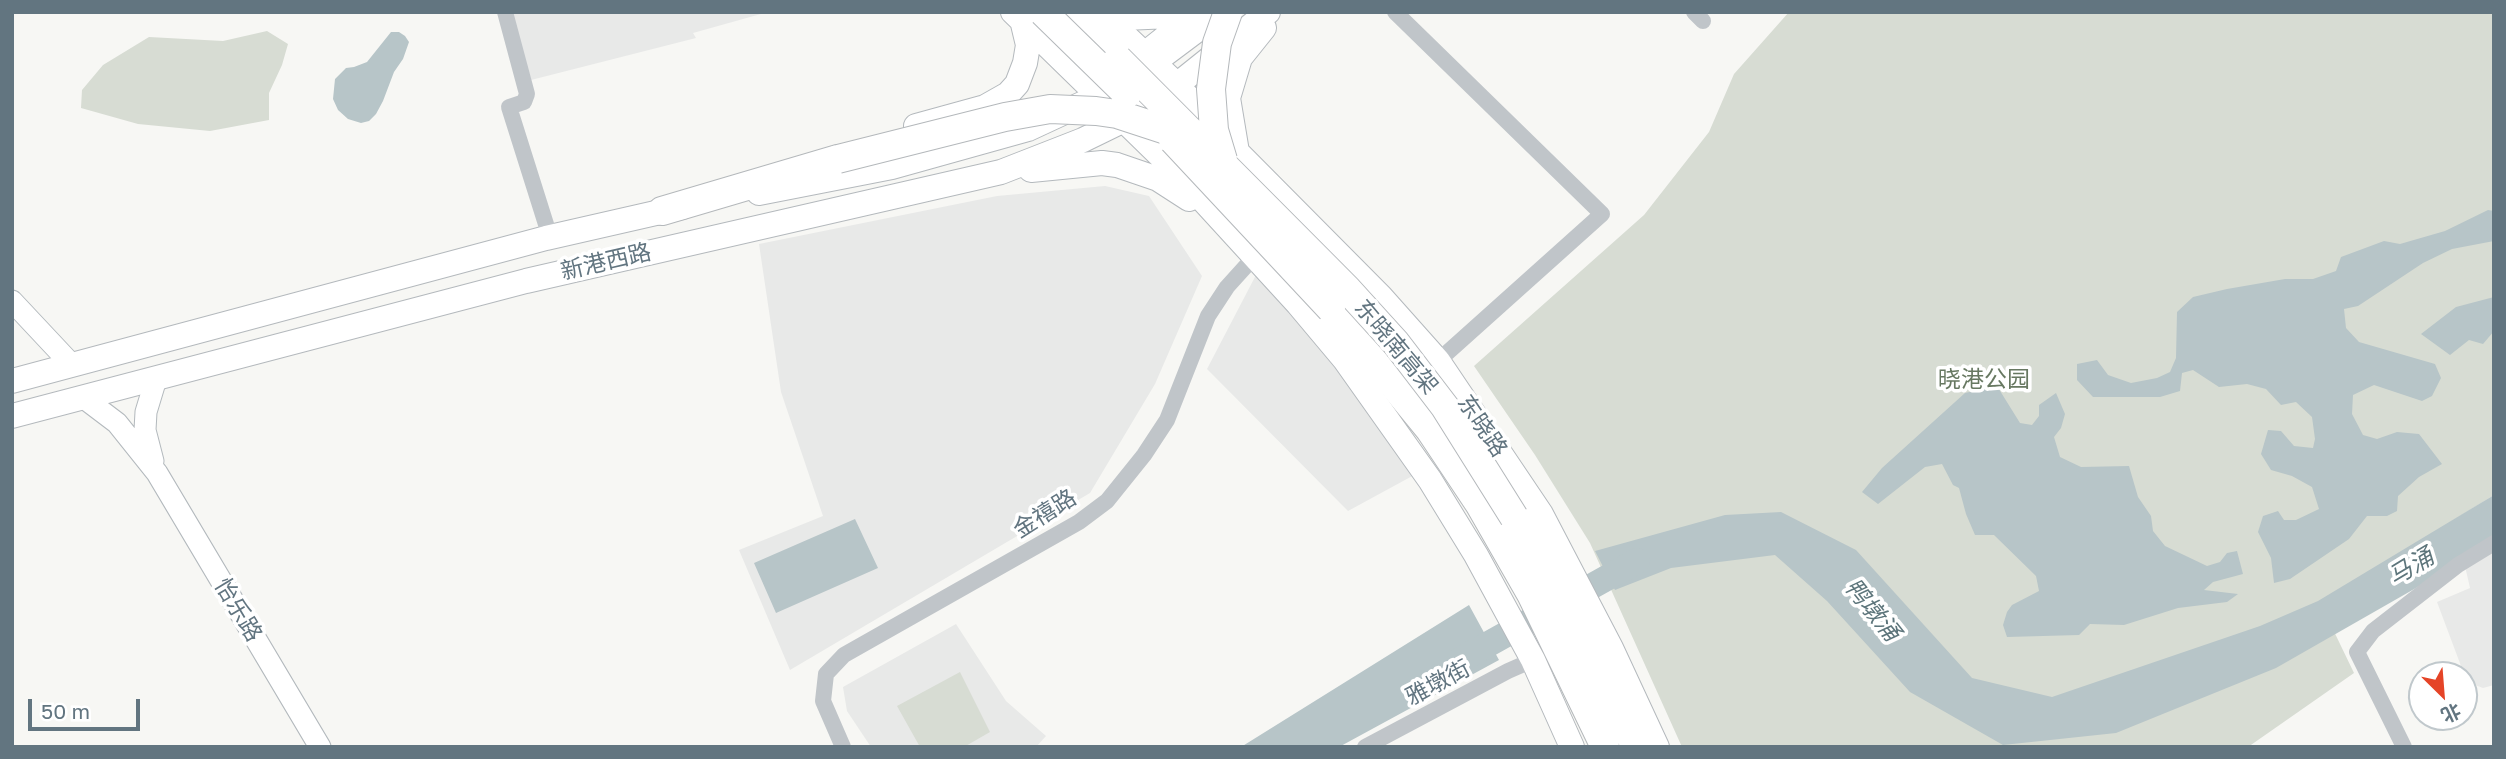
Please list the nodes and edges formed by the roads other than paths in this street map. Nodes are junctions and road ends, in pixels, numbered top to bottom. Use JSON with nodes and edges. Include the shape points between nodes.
{"nodes":[{"id":1,"x":505,"y":12,"type":"edge"},
{"id":2,"x":1054,"y":12,"type":"edge"},
{"id":3,"x":1070,"y":12,"type":"edge"},
{"id":4,"x":1079,"y":12,"type":"edge"},
{"id":5,"x":1100,"y":12,"type":"edge"},
{"id":6,"x":1111,"y":12,"type":"edge"},
{"id":7,"x":1183,"y":12,"type":"edge"},
{"id":8,"x":1195,"y":12,"type":"edge"},
{"id":9,"x":1221,"y":12,"type":"edge"},
{"id":10,"x":1228,"y":12,"type":"edge"},
{"id":11,"x":1268,"y":12,"type":"edge"},
{"id":12,"x":1277,"y":12,"type":"edge"},
{"id":13,"x":1395,"y":12,"type":"edge"},
{"id":14,"x":1028,"y":14,"type":"edge"},
{"id":15,"x":1122,"y":75,"type":"junction"},
{"id":16,"x":1179,"y":82,"type":"junction"},
{"id":17,"x":1121,"y":117,"type":"junction"},
{"id":18,"x":1049,"y":120,"type":"junction"},
{"id":19,"x":1063,"y":148,"type":"junction"},
{"id":20,"x":1237,"y":152,"type":"junction"},
{"id":21,"x":989,"y":174,"type":"junction"},
{"id":22,"x":1242,"y":182,"type":"junction"},
{"id":23,"x":1271,"y":186,"type":"junction"},
{"id":24,"x":662,"y":211,"type":"junction"},
{"id":25,"x":1228,"y":226,"type":"junction"},
{"id":26,"x":550,"y":237,"type":"junction"},
{"id":27,"x":1255,"y":256,"type":"junction"},
{"id":28,"x":12,"y":301,"type":"edge"},
{"id":29,"x":1331,"y":309,"type":"junction"},
{"id":30,"x":1438,"y":361,"type":"junction"},
{"id":31,"x":72,"y":365,"type":"junction"},
{"id":32,"x":1388,"y":377,"type":"junction"},
{"id":33,"x":156,"y":379,"type":"junction"},
{"id":34,"x":12,"y":381,"type":"edge"},
{"id":35,"x":84,"y":398,"type":"junction"},
{"id":36,"x":12,"y":416,"type":"edge"},
{"id":37,"x":157,"y":473,"type":"junction"},
{"id":38,"x":2494,"y":543,"type":"edge"},
{"id":39,"x":1555,"y":566,"type":"junction"},
{"id":40,"x":1588,"y":626,"type":"junction"},
{"id":41,"x":1530,"y":655,"type":"junction"},
{"id":42,"x":1631,"y":738,"type":"edge"},
{"id":43,"x":320,"y":747,"type":"edge"},
{"id":44,"x":843,"y":747,"type":"edge"},
{"id":45,"x":1365,"y":747,"type":"edge"},
{"id":46,"x":1572,"y":747,"type":"edge"},
{"id":47,"x":1588,"y":747,"type":"edge"},
{"id":48,"x":1605,"y":747,"type":"edge"},
{"id":49,"x":1657,"y":747,"type":"edge"},
{"id":50,"x":2404,"y":747,"type":"edge"}],
"edges":[{"from":1,"to":26,"type":"street","via":[[527,94],[524,102],[509,107]]},
{"from":2,"to":15,"type":"main road"},
{"from":3,"to":15,"type":"highway","name":"东晓南高架"},
{"from":4,"to":15,"type":"highway"},
{"from":5,"to":15,"type":"main road"},
{"from":6,"to":7,"type":"street","via":[[1136,19]]},
{"from":8,"to":15,"type":"street"},
{"from":9,"to":15,"type":"main road"},
{"from":10,"to":29,"type":"highway","bridge":true,"via":[[1212,78],[1219,149],[1257,220]]},
{"from":11,"to":16,"type":"main road","name":"新港西路"},
{"from":12,"to":20,"type":"main road","via":[[1240,58],[1233,76],[1228,98]]},
{"from":13,"to":30,"type":"street","via":[[1602,214]]},
{"from":14,"to":15,"type":"highway","name":"东晓南高架","bridge":true},
{"from":14,"to":24,"type":"main road","via":[[1028,45],[1017,84],[985,107],[753,170],[700,190]]},
{"from":15,"to":16,"type":"main road","name":"东晓路"},
{"from":15,"to":17,"type":"main road"},
{"from":15,"to":17,"type":"main road"},
{"from":15,"to":18,"type":"main road","name":"新港西路"},
{"from":15,"to":22,"type":"highway","name":"东晓南高架","bridge":true},
{"from":15,"to":29,"type":"highway","name":"东晓南高架","bridge":true},
{"from":16,"to":17,"type":"main road","name":"新港西路"},
{"from":16,"to":20,"type":"main road","name":"东晓路"},
{"from":17,"to":19,"type":"main road","name":"新港西路"},
{"from":17,"to":25,"type":"main road"},
{"from":18,"to":19,"type":"main road"},
{"from":18,"to":24,"type":"main road","name":"新港西路","via":[[892,167]]},
{"from":19,"to":21,"type":"main road","name":"新港西路"},
{"from":20,"to":23,"type":"main road","name":"东晓路"},
{"from":21,"to":25,"type":"main road","via":[[1117,165],[1158,179]]},
{"from":21,"to":33,"type":"main road","name":"新港西路","via":[[526,281]]},
{"from":22,"to":24,"type":"highway","bridge":true,"via":[[1169,131],[1117,114],[1050,109],[838,159]]},
{"from":22,"to":39,"type":"highway","name":"东晓南高架","bridge":true,"via":[[1396,343],[1445,407],[1514,517]]},
{"from":23,"to":25,"type":"street"},
{"from":23,"to":30,"type":"main road","name":"东晓路"},
{"from":24,"to":26,"type":"main road","name":"新港西路"},
{"from":25,"to":27,"type":"main road"},
{"from":26,"to":31,"type":"main road","name":"新港西路"},
{"from":27,"to":41,"type":"main road","via":[[1337,350],[1430,480]]},
{"from":27,"to":44,"type":"street","name":"金禧路","via":[[1208,316],[1167,420],[1107,501],[1080,522],[844,655],[826,674],[824,701]]},
{"from":28,"to":31,"type":"street"},
{"from":29,"to":32,"type":"highway","name":"东晓南高架"},
{"from":30,"to":39,"type":"main road","name":"东晓路","via":[[1542,514]]},
{"from":31,"to":34,"type":"main road","name":"新港西路"},
{"from":32,"to":47,"type":"highway","via":[[1446,461],[1487,533]]},
{"from":32,"to":48,"type":"highway","name":"东晓南高架","via":[[1430,430],[1503,543]]},
{"from":33,"to":35,"type":"main road","name":"新港西路"},
{"from":33,"to":37,"type":"street","via":[[145,430]]},
{"from":35,"to":36,"type":"main road","name":"新港西路"},
{"from":35,"to":37,"type":"street","via":[[117,423]]},
{"from":37,"to":43,"type":"street","name":"怡乐路"},
{"from":38,"to":50,"type":"street","via":[[2373,631],[2357,652]]},
{"from":39,"to":40,"type":"highway","name":"东晓南高架"},
{"from":40,"to":42,"type":"highway","name":"东晓南高架"},
{"from":40,"to":49,"type":"main road"},
{"from":41,"to":45,"type":"street","name":"雅墩街"},
{"from":41,"to":46,"type":"main road"}]}
